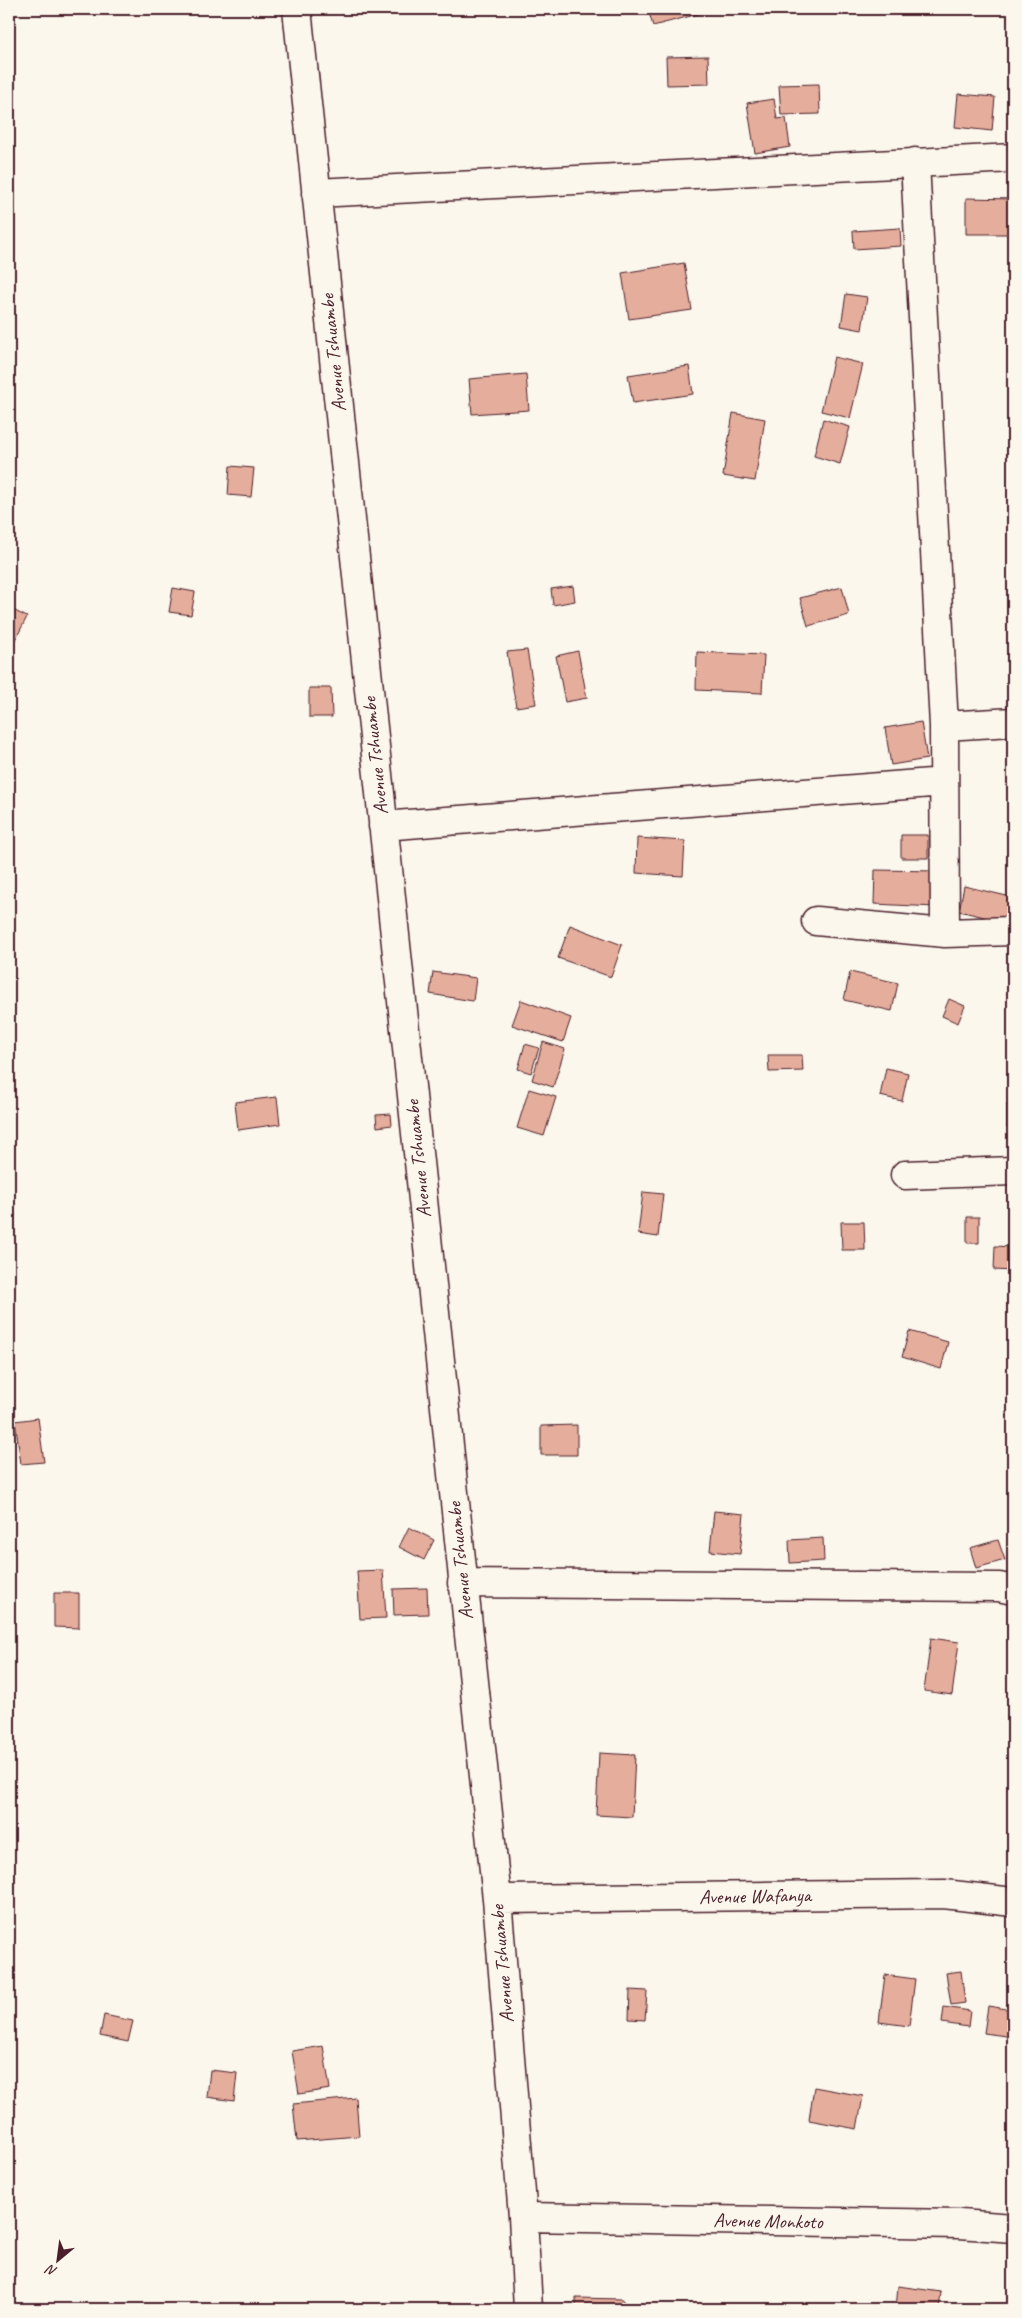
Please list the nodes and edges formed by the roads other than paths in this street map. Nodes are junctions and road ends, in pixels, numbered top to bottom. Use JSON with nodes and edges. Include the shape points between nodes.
{"nodes":[{"id":1,"x":297,"y":9,"type":"edge"},
{"id":2,"x":1013,"y":158,"type":"edge"},
{"id":3,"x":915,"y":162,"type":"junction"},
{"id":4,"x":316,"y":193,"type":"junction"},
{"id":5,"x":1013,"y":722,"type":"edge"},
{"id":6,"x":944,"y":726,"type":"junction"},
{"id":7,"x":944,"y":782,"type":"junction"},
{"id":8,"x":383,"y":826,"type":"junction"},
{"id":9,"x":816,"y":921,"type":"dead end"},
{"id":10,"x":1013,"y":930,"type":"edge"},
{"id":11,"x":945,"y":933,"type":"junction"},
{"id":12,"x":1013,"y":1171,"type":"edge"},
{"id":13,"x":905,"y":1175,"type":"dead end"},
{"id":14,"x":462,"y":1583,"type":"junction"},
{"id":15,"x":1013,"y":1590,"type":"edge"},
{"id":16,"x":496,"y":1899,"type":"junction"},
{"id":17,"x":1013,"y":1902,"type":"edge"},
{"id":18,"x":523,"y":2217,"type":"junction"},
{"id":19,"x":1013,"y":2228,"type":"edge"},
{"id":20,"x":528,"y":2309,"type":"edge"}],
"edges":[{"from":1,"to":4,"type":"street","name":"Avenue Tshuambe"},
{"from":2,"to":3,"type":"street"},
{"from":3,"to":4,"type":"street"},
{"from":3,"to":6,"type":"street"},
{"from":4,"to":8,"type":"street","name":"Avenue Tshuambe"},
{"from":5,"to":6,"type":"street"},
{"from":6,"to":7,"type":"street"},
{"from":7,"to":8,"type":"street"},
{"from":7,"to":11,"type":"street"},
{"from":8,"to":14,"type":"street","name":"Avenue Tshuambe"},
{"from":9,"to":11,"type":"street"},
{"from":10,"to":11,"type":"street"},
{"from":12,"to":13,"type":"street"},
{"from":14,"to":15,"type":"street","via":[[998,1587]]},
{"from":14,"to":16,"type":"street","name":"Avenue Tshuambe"},
{"from":16,"to":17,"type":"street","name":"Avenue Wafanya","via":[[944,1894]]},
{"from":16,"to":18,"type":"street","name":"Avenue Tshuambe"},
{"from":18,"to":19,"type":"street","name":"Avenue Monkoto","via":[[960,2224]]},
{"from":18,"to":20,"type":"street","name":"Avenue Tshuambe"}]}
